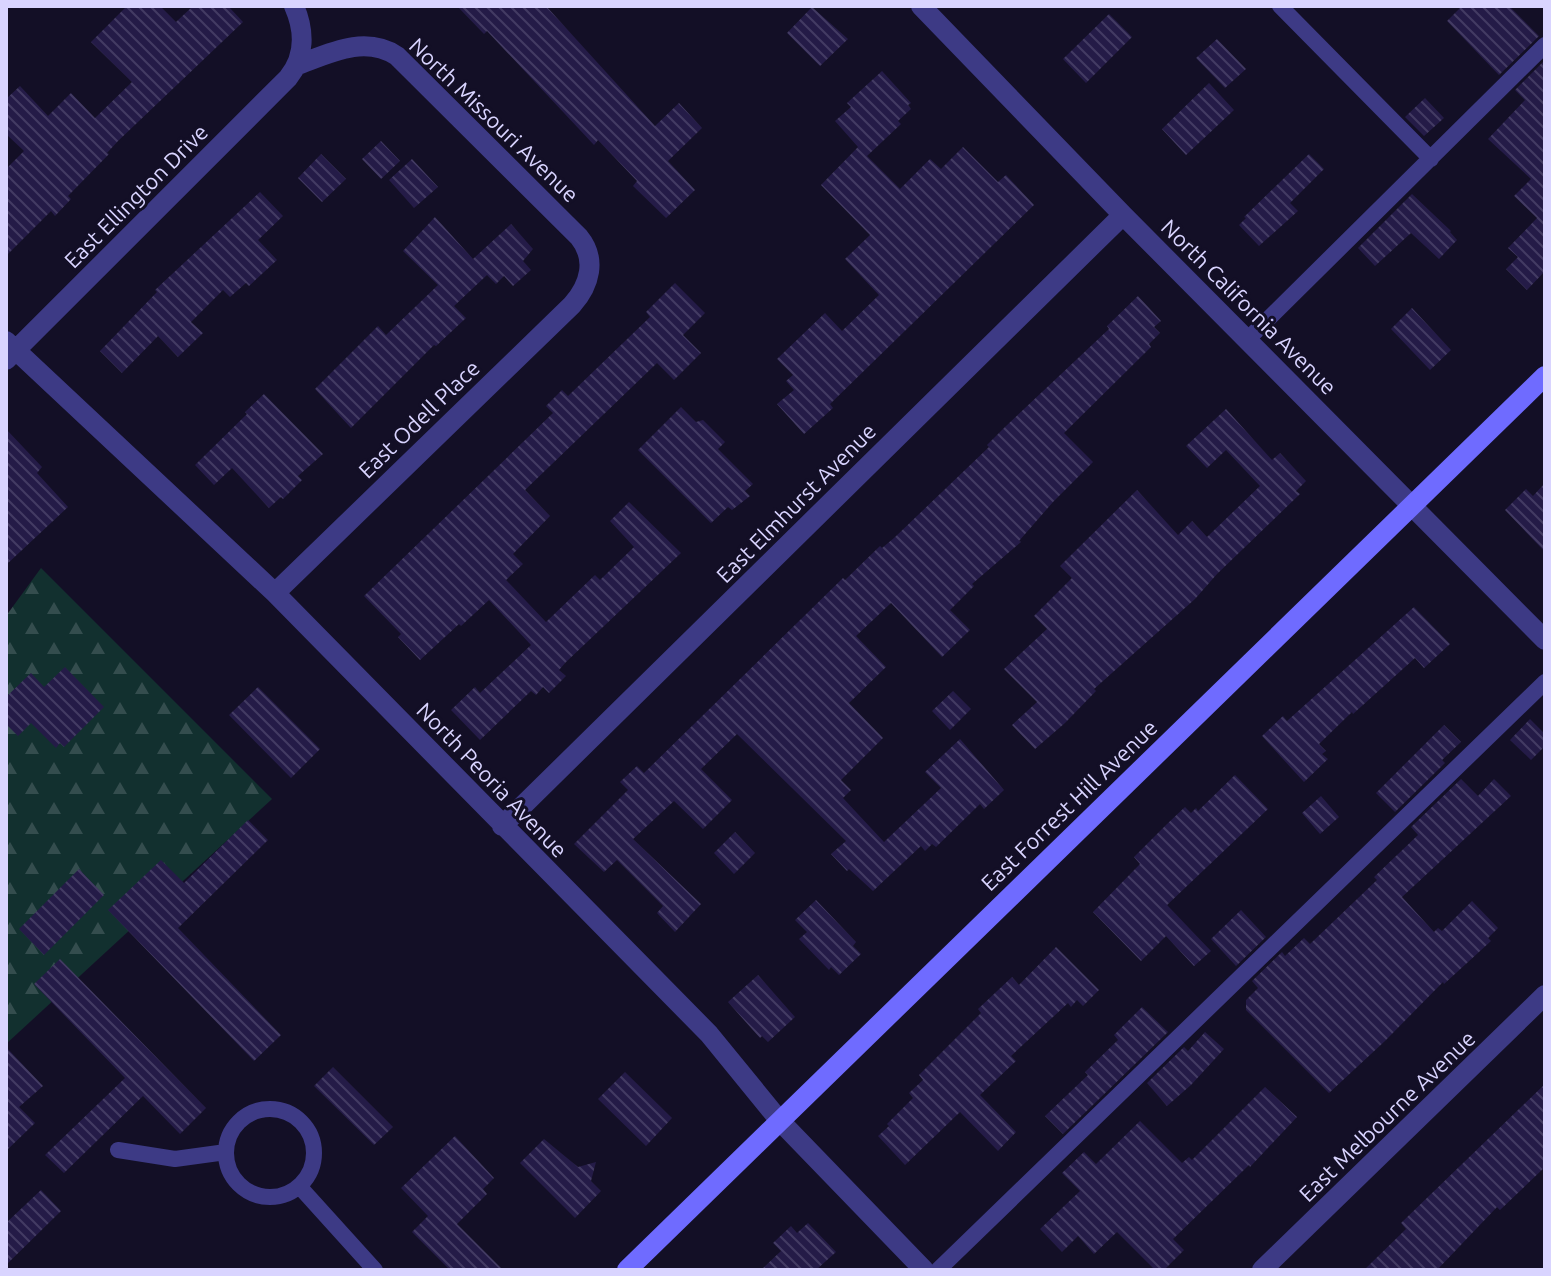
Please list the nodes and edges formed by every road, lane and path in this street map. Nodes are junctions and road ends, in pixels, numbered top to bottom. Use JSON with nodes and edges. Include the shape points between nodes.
{"nodes":[{"id":1,"x":294,"y":6,"type":"edge"},
{"id":2,"x":921,"y":6,"type":"edge"},
{"id":3,"x":1280,"y":6,"type":"edge"},
{"id":4,"x":1545,"y":45,"type":"edge"},
{"id":5,"x":298,"y":65,"type":"junction"},
{"id":6,"x":1431,"y":159,"type":"junction"},
{"id":7,"x":1123,"y":215,"type":"junction"},
{"id":8,"x":588,"y":274,"type":"joint"},
{"id":9,"x":1247,"y":340,"type":"junction"},
{"id":10,"x":9,"y":350,"type":"edge"},
{"id":11,"x":1545,"y":376,"type":"edge"},
{"id":12,"x":1412,"y":504,"type":"junction"},
{"id":13,"x":275,"y":593,"type":"junction"},
{"id":14,"x":1545,"y":640,"type":"edge"},
{"id":15,"x":1545,"y":682,"type":"edge"},
{"id":16,"x":502,"y":826,"type":"junction"},
{"id":17,"x":1545,"y":995,"type":"edge"},
{"id":18,"x":780,"y":1121,"type":"junction"},
{"id":19,"x":118,"y":1150,"type":"dead end"},
{"id":20,"x":226,"y":1152,"type":"junction"},
{"id":21,"x":299,"y":1186,"type":"junction"},
{"id":22,"x":375,"y":1270,"type":"edge"},
{"id":23,"x":627,"y":1270,"type":"edge"},
{"id":24,"x":924,"y":1270,"type":"edge"},
{"id":25,"x":938,"y":1270,"type":"edge"},
{"id":26,"x":1262,"y":1270,"type":"edge"}],
"edges":[{"from":1,"to":5,"type":"street","via":[[302,35]]},
{"from":2,"to":7,"type":"street","name":"North California Avenue"},
{"from":3,"to":6,"type":"lane"},
{"from":4,"to":6,"type":"lane"},
{"from":5,"to":8,"type":"street","name":"North Missouri Avenue","via":[[359,46],[379,47],[397,56],[579,237],[589,256]]},
{"from":5,"to":10,"type":"street","name":"East Ellington Drive"},
{"from":6,"to":9,"type":"lane"},
{"from":7,"to":9,"type":"street","name":"North California Avenue"},
{"from":7,"to":16,"type":"street","name":"East Elmhurst Avenue"},
{"from":8,"to":13,"type":"street","name":"East Odell Place","via":[[572,305]]},
{"from":9,"to":12,"type":"street","name":"North California Avenue"},
{"from":10,"to":13,"type":"street","name":"North Peoria Avenue"},
{"from":11,"to":12,"type":"main road","name":"East Forrest Hill Avenue"},
{"from":12,"to":14,"type":"street","name":"North California Avenue"},
{"from":12,"to":18,"type":"main road","name":"East Forrest Hill Avenue"},
{"from":13,"to":16,"type":"street","name":"North Peoria Avenue"},
{"from":15,"to":25,"type":"lane"},
{"from":16,"to":18,"type":"street","name":"North Peoria Avenue","via":[[719,1045]]},
{"from":17,"to":26,"type":"street","name":"East Melbourne Avenue"},
{"from":18,"to":23,"type":"main road","name":"East Forrest Hill Avenue"},
{"from":18,"to":24,"type":"street","name":"North Peoria Avenue"},
{"from":19,"to":20,"type":"lane","via":[[175,1159]]},
{"from":20,"to":21,"type":"lane","via":[[234,1179],[258,1196],[287,1194]]},
{"from":20,"to":21,"type":"lane","via":[[229,1137],[247,1115],[261,1110],[289,1113],[309,1133],[313,1147],[308,1175]]},
{"from":21,"to":22,"type":"lane"}]}
